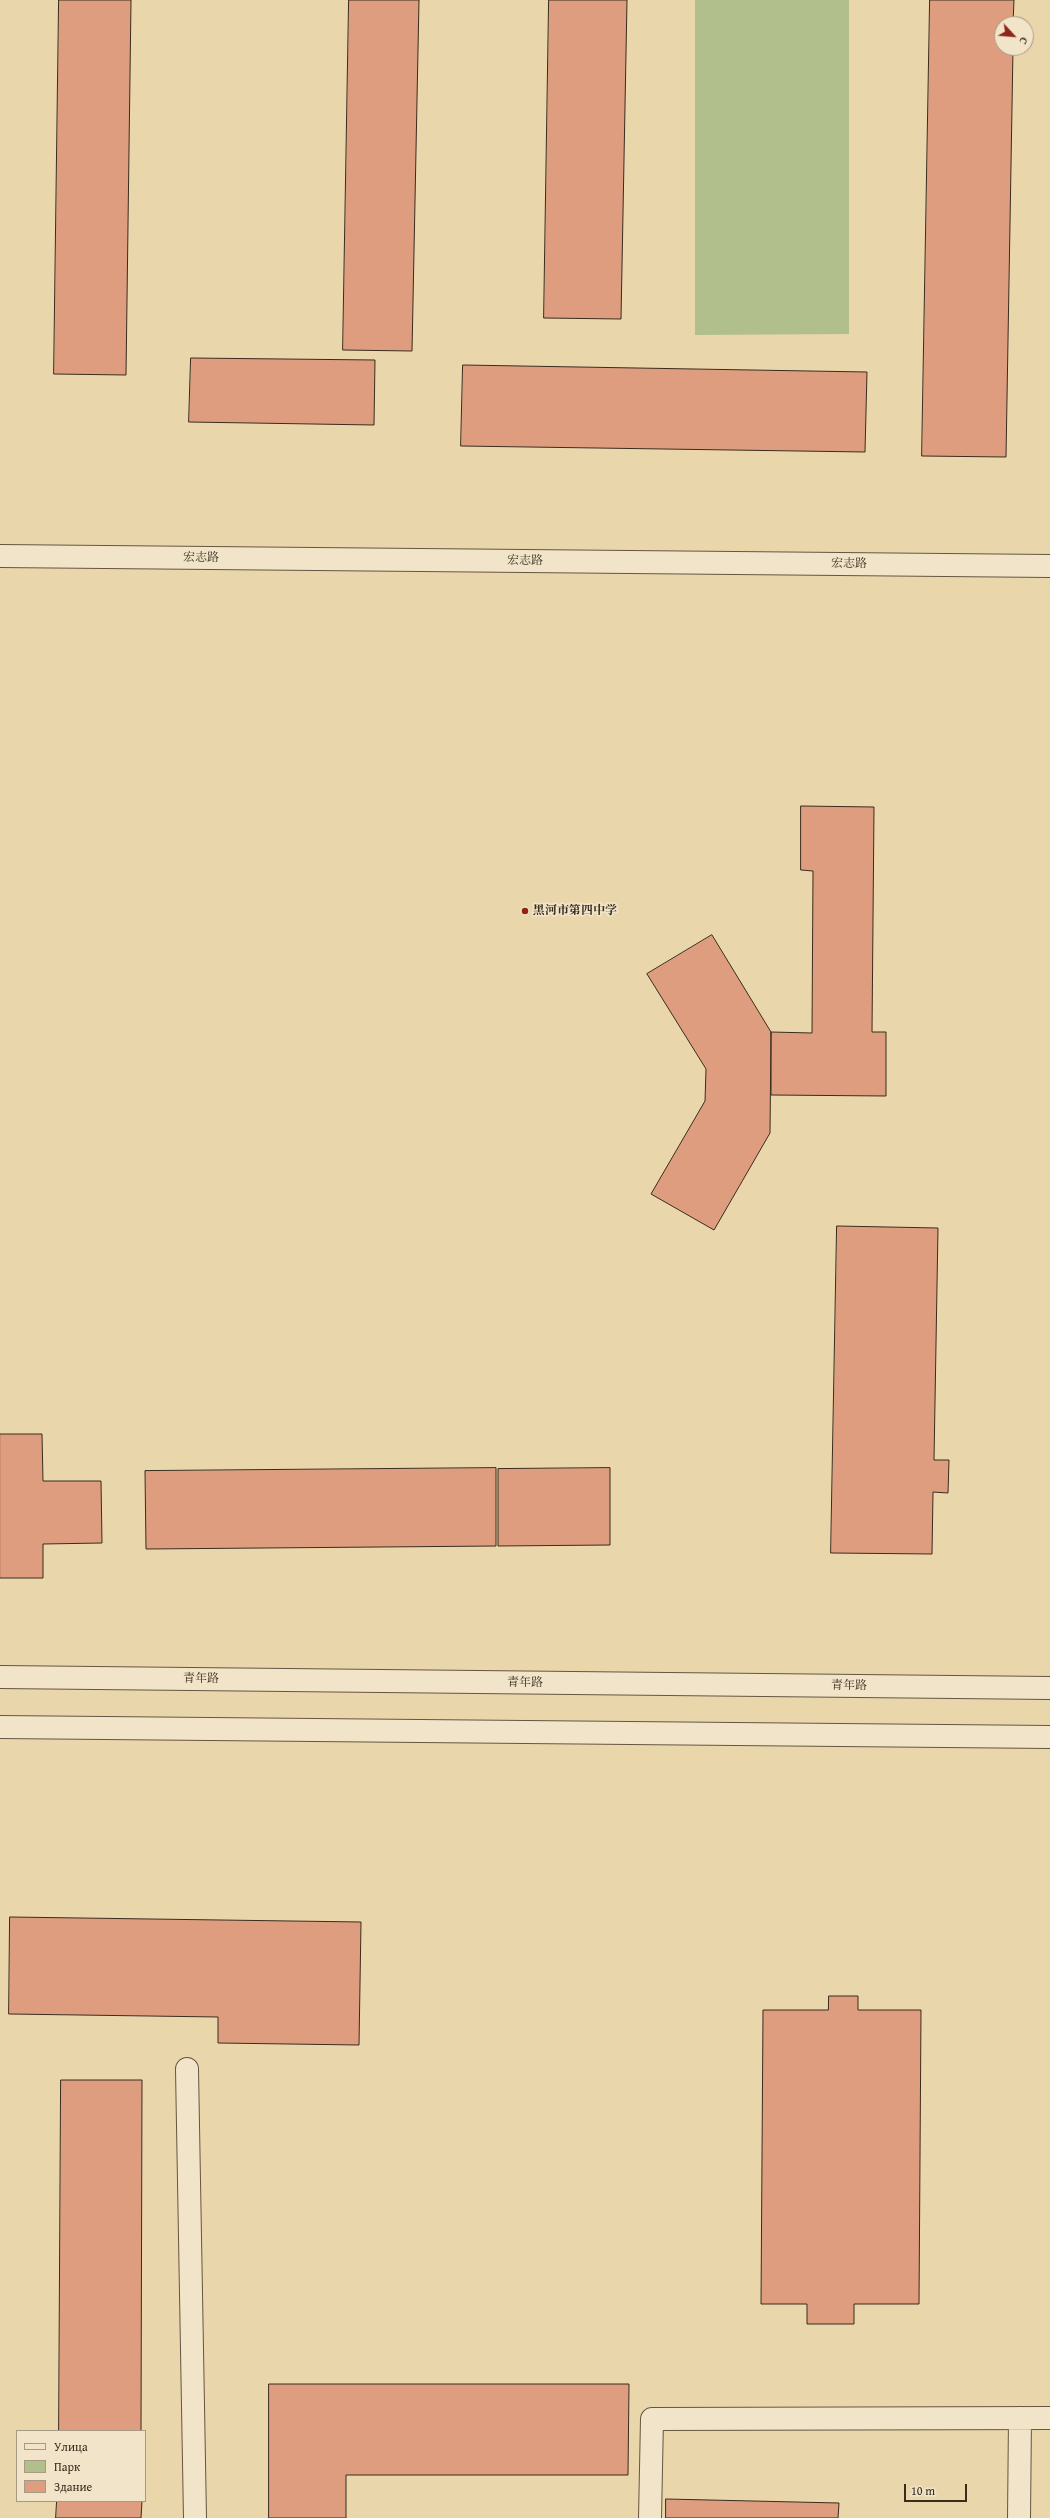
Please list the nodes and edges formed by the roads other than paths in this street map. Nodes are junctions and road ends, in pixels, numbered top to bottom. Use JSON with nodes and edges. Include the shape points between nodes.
{"nodes":[{"id":1,"x":0,"y":556,"type":"edge"},
{"id":2,"x":1050,"y":566,"type":"edge"},
{"id":3,"x":0,"y":1677,"type":"edge"},
{"id":4,"x":1050,"y":1688,"type":"edge"},
{"id":5,"x":0,"y":1727,"type":"edge"},
{"id":6,"x":1050,"y":1737,"type":"edge"},
{"id":7,"x":187,"y":2069,"type":"dead end"},
{"id":8,"x":1020,"y":2418,"type":"junction"},
{"id":9,"x":1050,"y":2418,"type":"edge"},
{"id":10,"x":196,"y":2518,"type":"edge"},
{"id":11,"x":650,"y":2518,"type":"edge"},
{"id":12,"x":1019,"y":2518,"type":"edge"}],
"edges":[{"from":1,"to":2,"type":"street","name":"宏志路"},
{"from":3,"to":4,"type":"street","name":"青年路"},
{"from":5,"to":6,"type":"street"},
{"from":7,"to":10,"type":"street"},
{"from":8,"to":9,"type":"street"},
{"from":8,"to":11,"type":"street","via":[[652,2419]]},
{"from":8,"to":12,"type":"street"}]}
